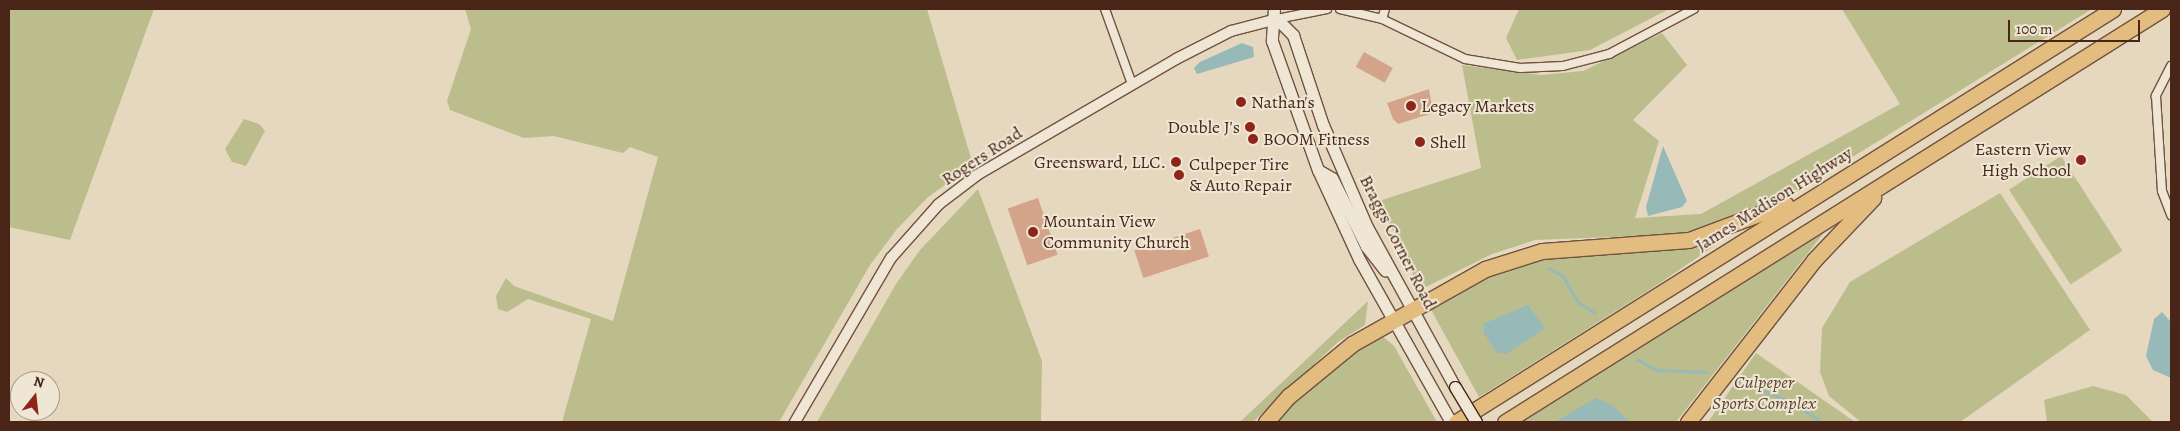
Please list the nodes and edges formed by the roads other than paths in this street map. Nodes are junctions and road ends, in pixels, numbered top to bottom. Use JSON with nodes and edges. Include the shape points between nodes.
{"nodes":[{"id":1,"x":1105,"y":9,"type":"edge"},
{"id":2,"x":1327,"y":9,"type":"edge"},
{"id":3,"x":1340,"y":9,"type":"edge"},
{"id":4,"x":1385,"y":9,"type":"edge"},
{"id":5,"x":1694,"y":9,"type":"edge"},
{"id":6,"x":2113,"y":9,"type":"edge"},
{"id":7,"x":2162,"y":9,"type":"edge"},
{"id":8,"x":1275,"y":14,"type":"edge"},
{"id":9,"x":1382,"y":19,"type":"junction"},
{"id":10,"x":2171,"y":66,"type":"edge"},
{"id":11,"x":1132,"y":84,"type":"junction"},
{"id":12,"x":1856,"y":169,"type":"junction"},
{"id":13,"x":1906,"y":169,"type":"junction"},
{"id":14,"x":1318,"y":170,"type":"junction"},
{"id":15,"x":2171,"y":215,"type":"edge"},
{"id":16,"x":1398,"y":284,"type":"junction"},
{"id":17,"x":1412,"y":309,"type":"junction"},
{"id":18,"x":1392,"y":320,"type":"junction"},
{"id":19,"x":795,"y":422,"type":"edge"},
{"id":20,"x":1266,"y":422,"type":"edge"},
{"id":21,"x":1451,"y":422,"type":"edge"},
{"id":22,"x":1456,"y":422,"type":"edge"},
{"id":23,"x":1476,"y":422,"type":"edge"},
{"id":24,"x":1505,"y":422,"type":"edge"},
{"id":25,"x":1688,"y":422,"type":"edge"}],
"edges":[{"from":1,"to":11,"type":"street"},
{"from":2,"to":8,"type":"street"},
{"from":3,"to":9,"type":"street"},
{"from":4,"to":9,"type":"street"},
{"from":5,"to":9,"type":"street","via":[[1609,54],[1563,66],[1528,68],[1465,59]]},
{"from":6,"to":12,"type":"highway","name":"James Madison Highway"},
{"from":7,"to":13,"type":"highway"},
{"from":8,"to":11,"type":"street","name":"Rogers Road","via":[[1220,36]]},
{"from":8,"to":14,"type":"main road","via":[[1272,41]]},
{"from":8,"to":16,"type":"main road","name":"Braggs Corner Road","via":[[1292,35],[1334,152]]},
{"from":10,"to":15,"type":"street","via":[[2156,96],[2162,191]]},
{"from":11,"to":19,"type":"street","name":"Rogers Road","via":[[977,176],[920,222],[879,276]]},
{"from":12,"to":17,"type":"highway","via":[[1721,232],[1649,245],[1542,251],[1485,269]]},
{"from":12,"to":22,"type":"highway","name":"James Madison Highway"},
{"from":13,"to":24,"type":"highway"},
{"from":13,"to":25,"type":"highway","via":[[1814,260]]},
{"from":14,"to":16,"type":"main road","via":[[1332,178],[1366,246]]},
{"from":14,"to":18,"type":"main road"},
{"from":16,"to":17,"type":"main road","name":"Braggs Corner Road"},
{"from":17,"to":18,"type":"highway"},
{"from":17,"to":23,"type":"main road","name":"Braggs Corner Road","bridge":true},
{"from":18,"to":20,"type":"highway","via":[[1330,360]]},
{"from":18,"to":21,"type":"main road"}]}
